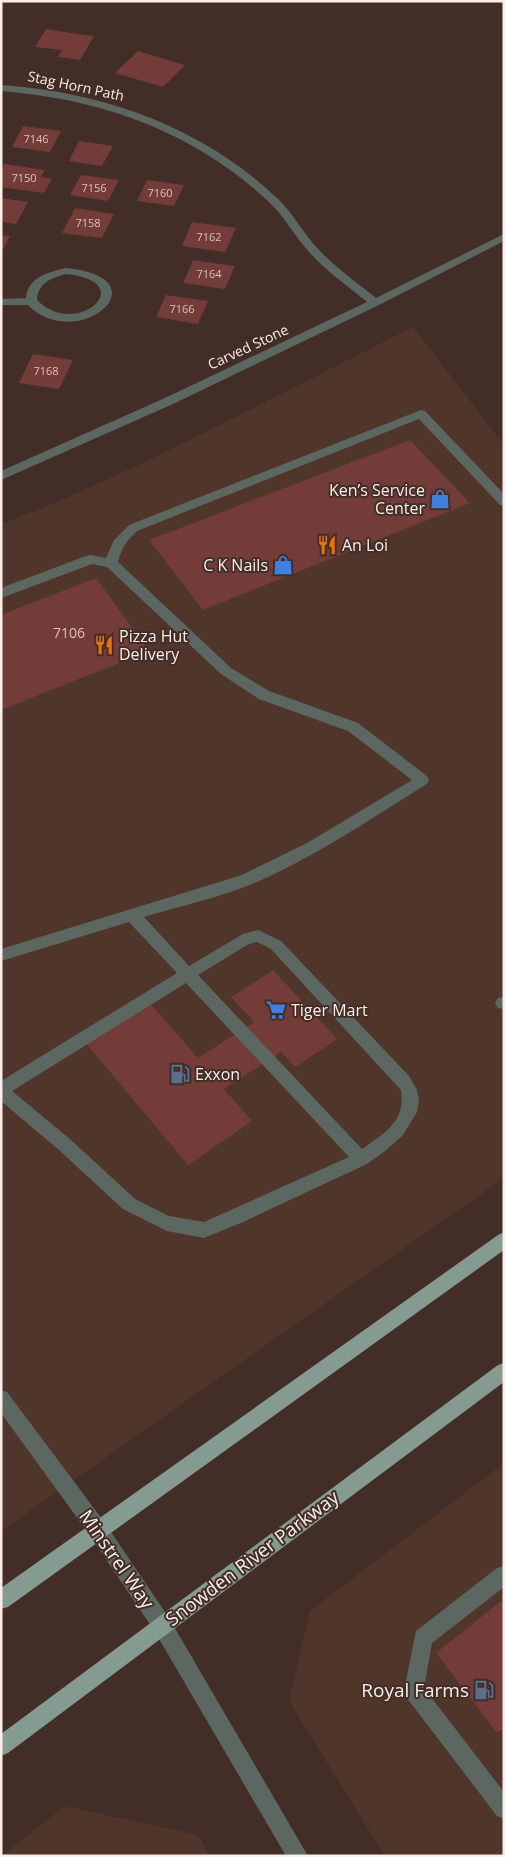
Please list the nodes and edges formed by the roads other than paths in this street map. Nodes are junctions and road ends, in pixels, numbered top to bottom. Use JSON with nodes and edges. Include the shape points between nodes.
{"nodes":[{"id":1,"x":1,"y":88,"type":"edge"},
{"id":2,"x":504,"y":237,"type":"edge"},
{"id":3,"x":31,"y":301,"type":"junction"},
{"id":4,"x":1,"y":302,"type":"edge"},
{"id":5,"x":375,"y":303,"type":"junction"},
{"id":6,"x":1,"y":476,"type":"edge"},
{"id":7,"x":504,"y":502,"type":"edge"},
{"id":8,"x":111,"y":563,"type":"junction"},
{"id":9,"x":1,"y":593,"type":"edge"},
{"id":10,"x":134,"y":916,"type":"junction"},
{"id":11,"x":1,"y":955,"type":"edge"},
{"id":12,"x":188,"y":973,"type":"junction"},
{"id":13,"x":1,"y":1090,"type":"edge"},
{"id":14,"x":361,"y":1159,"type":"junction"},
{"id":15,"x":504,"y":1240,"type":"edge"},
{"id":16,"x":504,"y":1371,"type":"edge"},
{"id":17,"x":1,"y":1398,"type":"edge"},
{"id":18,"x":98,"y":1530,"type":"junction"},
{"id":19,"x":504,"y":1575,"type":"edge"},
{"id":20,"x":1,"y":1600,"type":"edge"},
{"id":21,"x":162,"y":1625,"type":"junction"},
{"id":22,"x":1,"y":1746,"type":"edge"},
{"id":23,"x":504,"y":1809,"type":"edge"},
{"id":24,"x":298,"y":1856,"type":"edge"}],
"edges":[{"from":1,"to":5,"type":"street","name":"Stag Horn Path","via":[[55,94],[109,107],[169,128],[209,149],[275,202],[318,256]]},
{"from":2,"to":5,"type":"street","name":"Carved Stone"},
{"from":3,"to":3,"type":"street","via":[[48,315],[76,317],[100,307],[107,298],[107,291],[99,279],[89,274],[66,272],[40,280],[33,288]]},
{"from":3,"to":4,"type":"street"},
{"from":5,"to":6,"type":"street","name":"Carved Stone"},
{"from":7,"to":8,"type":"street","via":[[420,414],[133,528],[115,548]]},
{"from":8,"to":9,"type":"street","via":[[91,559]]},
{"from":8,"to":10,"type":"street","via":[[226,671],[264,695],[353,728],[422,780],[273,868],[246,880]]},
{"from":10,"to":11,"type":"street"},
{"from":10,"to":12,"type":"street"},
{"from":12,"to":13,"type":"street"},
{"from":12,"to":14,"type":"street"},
{"from":12,"to":14,"type":"street","via":[[243,940],[258,936],[276,945],[397,1074],[409,1089],[411,1108],[401,1126]]},
{"from":13,"to":14,"type":"street","via":[[129,1204],[167,1223],[204,1230]]},
{"from":15,"to":18,"type":"main road"},
{"from":16,"to":21,"type":"main road","name":"Snowden River Parkway"},
{"from":17,"to":18,"type":"street","name":"Minstrel Way"},
{"from":18,"to":20,"type":"main road"},
{"from":18,"to":21,"type":"street","name":"Minstrel Way"},
{"from":19,"to":23,"type":"street","via":[[423,1638],[414,1691]]},
{"from":21,"to":22,"type":"main road","name":"Snowden River Parkway"},
{"from":21,"to":24,"type":"street","name":"Minstrel Way"}]}
